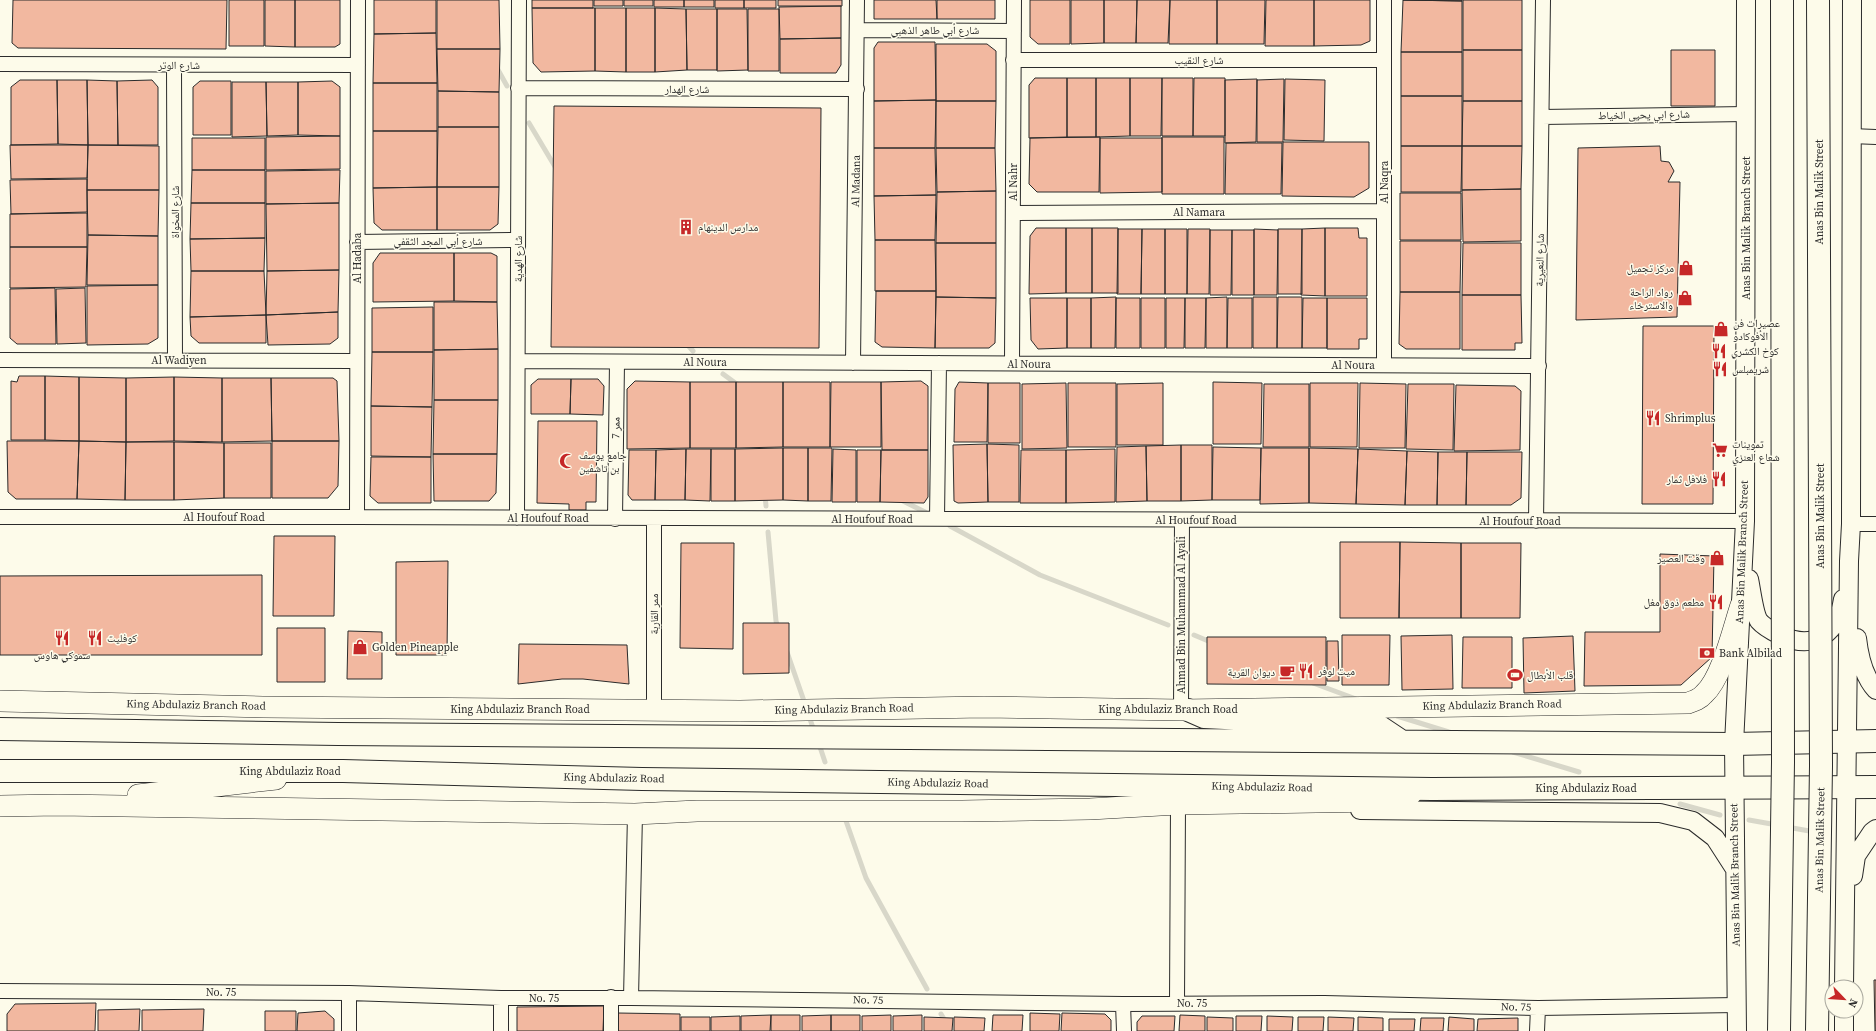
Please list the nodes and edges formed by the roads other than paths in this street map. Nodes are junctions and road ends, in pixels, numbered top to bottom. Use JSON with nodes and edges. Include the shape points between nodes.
{"nodes":[{"id":1,"x":358,"y":0,"type":"edge"},
{"id":2,"x":519,"y":0,"type":"edge"},
{"id":3,"x":857,"y":0,"type":"edge"},
{"id":4,"x":1014,"y":0,"type":"edge"},
{"id":5,"x":1384,"y":0,"type":"edge"},
{"id":6,"x":1543,"y":0,"type":"edge"},
{"id":7,"x":1746,"y":0,"type":"edge"},
{"id":8,"x":1782,"y":0,"type":"edge"},
{"id":9,"x":1818,"y":0,"type":"edge"},
{"id":10,"x":1852,"y":0,"type":"edge"},
{"id":11,"x":857,"y":30,"type":"junction"},
{"id":12,"x":1014,"y":30,"type":"junction"},
{"id":13,"x":1013,"y":60,"type":"junction"},
{"id":14,"x":1384,"y":60,"type":"junction"},
{"id":15,"x":0,"y":64,"type":"edge"},
{"id":16,"x":174,"y":65,"type":"junction"},
{"id":17,"x":358,"y":65,"type":"junction"},
{"id":18,"x":518,"y":88,"type":"junction"},
{"id":19,"x":856,"y":89,"type":"junction"},
{"id":20,"x":1746,"y":114,"type":"junction"},
{"id":21,"x":1542,"y":117,"type":"junction"},
{"id":22,"x":1851,"y":136,"type":"junction"},
{"id":23,"x":1876,"y":137,"type":"edge"},
{"id":24,"x":1384,"y":211,"type":"junction"},
{"id":25,"x":1013,"y":213,"type":"junction"},
{"id":26,"x":518,"y":240,"type":"junction"},
{"id":27,"x":358,"y":242,"type":"junction"},
{"id":28,"x":0,"y":360,"type":"edge"},
{"id":29,"x":175,"y":360,"type":"junction"},
{"id":30,"x":357,"y":361,"type":"junction"},
{"id":31,"x":518,"y":361,"type":"junction"},
{"id":32,"x":617,"y":362,"type":"junction"},
{"id":33,"x":854,"y":363,"type":"junction"},
{"id":34,"x":939,"y":363,"type":"junction"},
{"id":35,"x":1012,"y":364,"type":"junction"},
{"id":36,"x":1384,"y":365,"type":"junction"},
{"id":37,"x":1539,"y":366,"type":"junction"},
{"id":38,"x":0,"y":517,"type":"edge"},
{"id":39,"x":357,"y":517,"type":"junction"},
{"id":40,"x":517,"y":518,"type":"junction"},
{"id":41,"x":615,"y":519,"type":"junction"},
{"id":42,"x":654,"y":519,"type":"junction"},
{"id":43,"x":937,"y":519,"type":"junction"},
{"id":44,"x":1182,"y":520,"type":"junction"},
{"id":45,"x":1536,"y":521,"type":"junction"},
{"id":46,"x":1745,"y":521,"type":"junction"},
{"id":47,"x":1851,"y":524,"type":"junction"},
{"id":48,"x":1876,"y":524,"type":"edge"},
{"id":49,"x":1744,"y":550,"type":"junction"},
{"id":50,"x":1849,"y":561,"type":"junction"},
{"id":51,"x":1741,"y":605,"type":"junction"},
{"id":52,"x":1876,"y":690,"type":"edge"},
{"id":53,"x":0,"y":701,"type":"edge"},
{"id":54,"x":64,"y":702,"type":"junction"},
{"id":55,"x":654,"y":710,"type":"junction"},
{"id":56,"x":1184,"y":710,"type":"junction"},
{"id":57,"x":0,"y":729,"type":"edge"},
{"id":58,"x":338,"y":734,"type":"junction"},
{"id":59,"x":1876,"y":740,"type":"edge"},
{"id":60,"x":1402,"y":741,"type":"junction"},
{"id":61,"x":1848,"y":741,"type":"junction"},
{"id":62,"x":1734,"y":744,"type":"junction"},
{"id":63,"x":0,"y":771,"type":"edge"},
{"id":64,"x":344,"y":771,"type":"junction"},
{"id":65,"x":1734,"y":787,"type":"junction"},
{"id":66,"x":1876,"y":787,"type":"edge"},
{"id":67,"x":1847,"y":788,"type":"junction"},
{"id":68,"x":1432,"y":789,"type":"junction"},
{"id":69,"x":1178,"y":804,"type":"junction"},
{"id":70,"x":58,"y":805,"type":"junction"},
{"id":71,"x":0,"y":806,"type":"edge"},
{"id":72,"x":635,"y":814,"type":"junction"},
{"id":73,"x":1876,"y":829,"type":"edge"},
{"id":74,"x":1735,"y":869,"type":"junction"},
{"id":75,"x":1844,"y":928,"type":"junction"},
{"id":76,"x":1844,"y":979,"type":"edge"},
{"id":77,"x":0,"y":991,"type":"edge"},
{"id":78,"x":349,"y":993,"type":"junction"},
{"id":79,"x":611,"y":997,"type":"junction"},
{"id":80,"x":501,"y":998,"type":"junction"},
{"id":81,"x":631,"y":998,"type":"junction"},
{"id":82,"x":1177,"y":1003,"type":"junction"},
{"id":83,"x":1123,"y":1004,"type":"junction"},
{"id":84,"x":1737,"y":1005,"type":"junction"},
{"id":85,"x":1538,"y":1008,"type":"junction"},
{"id":86,"x":1844,"y":1019,"type":"edge"},
{"id":87,"x":349,"y":1031,"type":"edge"},
{"id":88,"x":501,"y":1031,"type":"edge"},
{"id":89,"x":611,"y":1031,"type":"edge"},
{"id":90,"x":1124,"y":1031,"type":"edge"},
{"id":91,"x":1537,"y":1031,"type":"edge"},
{"id":92,"x":1737,"y":1031,"type":"edge"},
{"id":93,"x":1779,"y":1031,"type":"edge"},
{"id":94,"x":1817,"y":1031,"type":"edge"},
{"id":95,"x":1844,"y":1031,"type":"edge"}],
"edges":[{"from":1,"to":17,"type":"street","name":"Al Hadaba"},
{"from":2,"to":18,"type":"street","name":"شارع الهدية"},
{"from":3,"to":11,"type":"street","name":"Al Madana"},
{"from":4,"to":12,"type":"street","name":"Al Nahr"},
{"from":5,"to":14,"type":"street","name":"Al Naqra"},
{"from":6,"to":21,"type":"street","name":"شارع النعيرية"},
{"from":7,"to":20,"type":"street","name":"Anas Bin Malik Branch Street"},
{"from":8,"to":93,"type":"main road","bridge":true,"via":[[1783,762]]},
{"from":9,"to":94,"type":"main road","name":"Anas Bin Malik Street","bridge":true,"via":[[1821,766]]},
{"from":10,"to":22,"type":"street"},
{"from":11,"to":12,"type":"street","name":"شارع أبي طاهر الذهبي"},
{"from":11,"to":19,"type":"street","name":"Al Madana"},
{"from":12,"to":13,"type":"street","name":"Al Nahr"},
{"from":13,"to":14,"type":"street","name":"شارع النقيب"},
{"from":13,"to":25,"type":"street","name":"Al Nahr"},
{"from":14,"to":24,"type":"street","name":"Al Naqra"},
{"from":15,"to":16,"type":"street","name":"شارع الوتر"},
{"from":16,"to":17,"type":"street","name":"شارع الوتر"},
{"from":16,"to":29,"type":"street","name":"شارع المخواة"},
{"from":17,"to":27,"type":"street","name":"Al Hadaba"},
{"from":18,"to":19,"type":"street","name":"شارع الهدار"},
{"from":18,"to":26,"type":"street","name":"شارع الهدية"},
{"from":19,"to":33,"type":"street","name":"Al Madana"},
{"from":20,"to":21,"type":"street","name":"شارع ابي يحيى الخياط"},
{"from":20,"to":46,"type":"street","name":"Anas Bin Malik Branch Street"},
{"from":21,"to":37,"type":"street","name":"شارع النعيرية"},
{"from":22,"to":23,"type":"street"},
{"from":22,"to":47,"type":"street"},
{"from":24,"to":25,"type":"street","name":"Al Namara"},
{"from":24,"to":36,"type":"street","name":"Al Naqra"},
{"from":25,"to":35,"type":"street","name":"Al Nahr"},
{"from":26,"to":27,"type":"street","name":"شارع أبي المجد الثقفي"},
{"from":26,"to":31,"type":"street","name":"شارع الهدية"},
{"from":27,"to":30,"type":"street","name":"Al Hadaba"},
{"from":28,"to":29,"type":"street","name":"Al Wadiyen"},
{"from":29,"to":30,"type":"street","name":"Al Wadiyen"},
{"from":30,"to":39,"type":"street","name":"Al Hadaba"},
{"from":31,"to":32,"type":"street","name":"Al Noura"},
{"from":31,"to":40,"type":"street","name":"شارع الهدية"},
{"from":32,"to":33,"type":"street","name":"Al Noura"},
{"from":32,"to":41,"type":"street","name":"ممر 7"},
{"from":33,"to":34,"type":"street","name":"Al Noura"},
{"from":34,"to":35,"type":"street","name":"Al Noura"},
{"from":34,"to":43,"type":"street"},
{"from":35,"to":36,"type":"street","name":"Al Noura"},
{"from":36,"to":37,"type":"street","name":"Al Noura"},
{"from":37,"to":45,"type":"street","name":"شارع النعيرية"},
{"from":38,"to":39,"type":"street","name":"Al Houfouf Road"},
{"from":39,"to":40,"type":"street","name":"Al Houfouf Road"},
{"from":40,"to":41,"type":"street","name":"Al Houfouf Road"},
{"from":41,"to":42,"type":"street","name":"Al Houfouf Road"},
{"from":42,"to":43,"type":"street","name":"Al Houfouf Road"},
{"from":42,"to":55,"type":"street","name":"ممر القاربة"},
{"from":43,"to":44,"type":"street","name":"Al Houfouf Road"},
{"from":44,"to":45,"type":"street","name":"Al Houfouf Road"},
{"from":44,"to":56,"type":"street","name":"Ahmad Bin Muhammad Al Ayali"},
{"from":45,"to":46,"type":"street","name":"Al Houfouf Road"},
{"from":46,"to":49,"type":"street","name":"Anas Bin Malik Branch Street"},
{"from":47,"to":48,"type":"street"},
{"from":47,"to":50,"type":"street"},
{"from":49,"to":50,"type":"street","via":[[1758,620],[1771,631],[1802,642],[1825,635],[1834,626],[1842,607]]},
{"from":49,"to":51,"type":"street","name":"Anas Bin Malik Branch Street"},
{"from":50,"to":52,"type":"street","via":[[1860,658],[1870,684]]},
{"from":50,"to":61,"type":"street"},
{"from":51,"to":56,"type":"main road","name":"King Abdulaziz Branch Road","via":[[1716,679],[1705,694],[1688,703]]},
{"from":51,"to":62,"type":"street","name":"Anas Bin Malik Branch Street"},
{"from":53,"to":54,"type":"main road","name":"King Abdulaziz Branch Road"},
{"from":54,"to":55,"type":"main road","name":"King Abdulaziz Branch Road","via":[[263,707]]},
{"from":54,"to":58,"type":"main road","via":[[114,712],[262,719]]},
{"from":55,"to":56,"type":"main road","name":"King Abdulaziz Branch Road","via":[[984,707]]},
{"from":56,"to":60,"type":"main road","via":[[1204,717],[1378,725]]},
{"from":57,"to":58,"type":"main road"},
{"from":58,"to":60,"type":"main road"},
{"from":59,"to":61,"type":"main road"},
{"from":60,"to":62,"type":"main road"},
{"from":61,"to":62,"type":"main road"},
{"from":61,"to":67,"type":"street"},
{"from":62,"to":65,"type":"street","name":"Anas Bin Malik Branch Street"},
{"from":63,"to":64,"type":"main road","name":"King Abdulaziz Road"},
{"from":64,"to":68,"type":"main road","name":"King Abdulaziz Road","via":[[642,779]]},
{"from":64,"to":70,"type":"main road"},
{"from":65,"to":67,"type":"main road","name":"King Abdulaziz Road"},
{"from":65,"to":68,"type":"main road","name":"King Abdulaziz Road"},
{"from":65,"to":74,"type":"street","name":"Anas Bin Malik Branch Street"},
{"from":66,"to":67,"type":"main road","name":"King Abdulaziz Road"},
{"from":67,"to":75,"type":"street"},
{"from":68,"to":69,"type":"main road","via":[[1379,801]]},
{"from":69,"to":72,"type":"main road","via":[[1011,811],[697,811]]},
{"from":69,"to":74,"type":"street","via":[[1208,808],[1660,813],[1693,821],[1699,825],[1715,838]]},
{"from":69,"to":82,"type":"street"},
{"from":70,"to":71,"type":"main road"},
{"from":70,"to":72,"type":"main road"},
{"from":72,"to":81,"type":"street"},
{"from":73,"to":75,"type":"street","via":[[1856,856]]},
{"from":74,"to":84,"type":"street","name":"Anas Bin Malik Branch Street"},
{"from":75,"to":76,"type":"street"},
{"from":77,"to":78,"type":"street","name":"No. 75"},
{"from":78,"to":80,"type":"street","name":"No. 75"},
{"from":78,"to":87,"type":"street"},
{"from":79,"to":80,"type":"street","name":"No. 75"},
{"from":79,"to":81,"type":"street","name":"No. 75"},
{"from":79,"to":89,"type":"street"},
{"from":80,"to":88,"type":"street"},
{"from":81,"to":83,"type":"street","name":"No. 75"},
{"from":82,"to":83,"type":"street","name":"No. 75"},
{"from":82,"to":85,"type":"street","name":"No. 75","via":[[1324,1003]]},
{"from":83,"to":90,"type":"street"},
{"from":84,"to":85,"type":"street","name":"No. 75"},
{"from":84,"to":92,"type":"street","name":"Anas Bin Malik Branch Street"},
{"from":85,"to":91,"type":"street"},
{"from":86,"to":95,"type":"street"}]}
